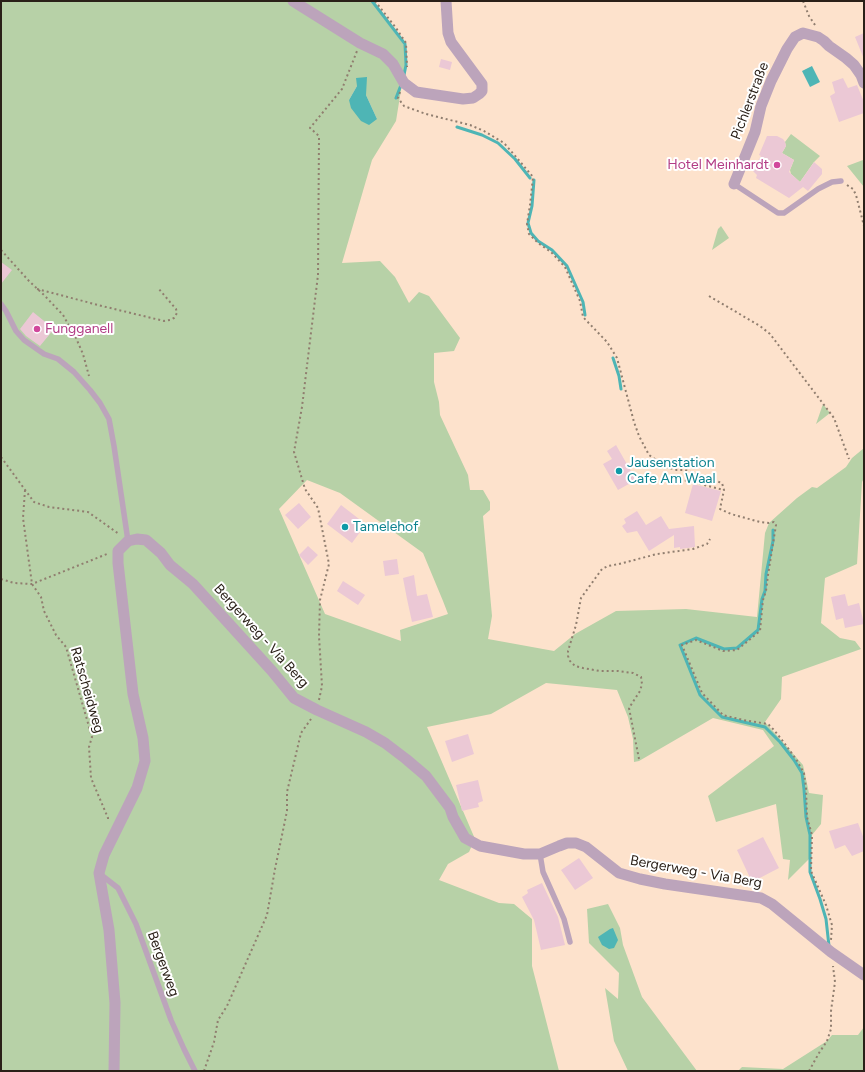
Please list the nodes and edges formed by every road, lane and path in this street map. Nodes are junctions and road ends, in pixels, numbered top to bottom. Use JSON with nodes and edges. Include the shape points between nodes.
{"nodes":[{"id":1,"x":293,"y":1,"type":"edge"},
{"id":2,"x":374,"y":1,"type":"edge"},
{"id":3,"x":446,"y":1,"type":"edge"},
{"id":4,"x":803,"y":1,"type":"edge"},
{"id":5,"x":824,"y":41,"type":"junction"},
{"id":6,"x":360,"y":43,"type":"junction"},
{"id":7,"x":404,"y":83,"type":"junction"},
{"id":8,"x":864,"y":83,"type":"edge"},
{"id":9,"x":841,"y":181,"type":"joint"},
{"id":10,"x":734,"y":184,"type":"joint"},
{"id":11,"x":864,"y":226,"type":"edge"},
{"id":12,"x":1,"y":250,"type":"edge"},
{"id":13,"x":158,"y":288,"type":"dead end"},
{"id":14,"x":37,"y":289,"type":"junction"},
{"id":15,"x":709,"y":296,"type":"dead end"},
{"id":16,"x":1,"y":304,"type":"edge"},
{"id":17,"x":90,"y":390,"type":"junction"},
{"id":18,"x":1,"y":457,"type":"edge"},
{"id":19,"x":849,"y":459,"type":"dead end"},
{"id":20,"x":680,"y":479,"type":"dead end"},
{"id":21,"x":25,"y":490,"type":"junction"},
{"id":22,"x":724,"y":490,"type":"junction"},
{"id":23,"x":710,"y":539,"type":"dead end"},
{"id":24,"x":128,"y":541,"type":"junction"},
{"id":25,"x":113,"y":551,"type":"dead end"},
{"id":26,"x":1,"y":579,"type":"edge"},
{"id":27,"x":32,"y":584,"type":"junction"},
{"id":28,"x":317,"y":710,"type":"junction"},
{"id":29,"x":640,"y":760,"type":"dead end"},
{"id":30,"x":107,"y":826,"type":"dead end"},
{"id":31,"x":540,"y":854,"type":"junction"},
{"id":32,"x":99,"y":873,"type":"junction"},
{"id":33,"x":570,"y":942,"type":"dead end"},
{"id":34,"x":831,"y":952,"type":"junction"},
{"id":35,"x":864,"y":975,"type":"edge"},
{"id":36,"x":114,"y":1071,"type":"edge"},
{"id":37,"x":195,"y":1071,"type":"edge"},
{"id":38,"x":204,"y":1071,"type":"edge"},
{"id":39,"x":809,"y":1071,"type":"edge"}],
"edges":[{"from":1,"to":6,"type":"street"},
{"from":2,"to":7,"type":"path","via":[[406,43],[408,65]]},
{"from":3,"to":7,"type":"street","via":[[451,42],[478,77],[482,91],[473,98],[463,99],[416,92]]},
{"from":4,"to":5,"type":"path"},
{"from":5,"to":8,"type":"street","name":"Pichlerstraße","via":[[854,65]]},
{"from":5,"to":10,"type":"street","name":"Pichlerstraße","via":[[803,34],[794,37],[758,105],[754,132]]},
{"from":6,"to":7,"type":"street","via":[[383,54],[393,64]]},
{"from":6,"to":28,"type":"path","via":[[342,89],[310,128],[319,136],[318,275],[294,452],[305,489],[318,508],[329,564],[320,600],[322,686]]},
{"from":7,"to":22,"type":"path","via":[[398,98],[404,106],[484,131],[504,143],[533,177],[526,224],[529,234],[552,252],[565,267],[580,301],[583,317],[607,342],[617,358],[626,397],[639,436],[649,455],[666,467],[685,470],[722,483]]},
{"from":9,"to":10,"type":"lane","via":[[832,182],[818,189],[784,213],[778,213]]},
{"from":9,"to":11,"type":"path","via":[[856,194]]},
{"from":12,"to":14,"type":"path"},
{"from":13,"to":14,"type":"path","via":[[176,309],[177,313],[170,320],[164,321]]},
{"from":14,"to":17,"type":"path","via":[[63,315],[76,338],[83,354]]},
{"from":15,"to":19,"type":"path","via":[[770,334],[834,418]]},
{"from":16,"to":17,"type":"lane","via":[[24,340],[44,354],[58,359]]},
{"from":17,"to":24,"type":"lane","via":[[109,419]]},
{"from":18,"to":21,"type":"path"},
{"from":20,"to":22,"type":"path"},
{"from":21,"to":24,"type":"path","via":[[34,502],[49,507],[88,512]]},
{"from":21,"to":27,"type":"path","via":[[23,518]]},
{"from":22,"to":34,"type":"path","via":[[720,510],[760,522],[774,522],[776,525],[760,631],[737,650],[723,651],[696,640],[682,646],[702,693],[723,715],[768,724],[804,773],[807,817],[812,835],[811,871],[832,925]]},
{"from":23,"to":29,"type":"path","via":[[707,544],[693,549],[657,554],[608,566],[602,569],[581,598],[568,656],[575,666],[600,672],[633,673],[641,677],[640,691],[629,708]]},
{"from":24,"to":28,"type":"street","name":"Bergerweg - Via Berg","via":[[137,538],[146,540],[170,566],[193,584],[272,670],[294,698]]},
{"from":24,"to":32,"type":"street","via":[[118,550],[118,564],[133,694],[143,738],[145,761],[137,788],[104,855]]},
{"from":25,"to":27,"type":"path"},
{"from":26,"to":27,"type":"path"},
{"from":27,"to":30,"type":"path","name":"Ratscheidweg","via":[[41,597],[44,611],[56,635],[66,647],[92,737],[89,747],[91,778],[108,818]]},
{"from":28,"to":31,"type":"street","name":"Bergerweg - Via Berg","via":[[366,732],[417,768],[450,808],[465,838],[480,846],[524,854]]},
{"from":28,"to":38,"type":"path","via":[[301,734],[287,792],[287,811],[267,915],[227,1006],[218,1020]]},
{"from":31,"to":33,"type":"lane","via":[[543,872],[564,919]]},
{"from":31,"to":34,"type":"street","name":"Bergerweg - Via Berg","via":[[567,843],[576,843],[586,847],[619,873],[665,884],[761,898]]},
{"from":32,"to":36,"type":"street","via":[[109,930],[115,1003]]},
{"from":32,"to":37,"type":"lane","name":"Bergerweg","via":[[118,888],[136,924],[171,1020]]},
{"from":34,"to":35,"type":"street","name":"Bergerweg - Via Berg"},
{"from":34,"to":39,"type":"path","via":[[835,982],[831,1029],[827,1041]]}]}
